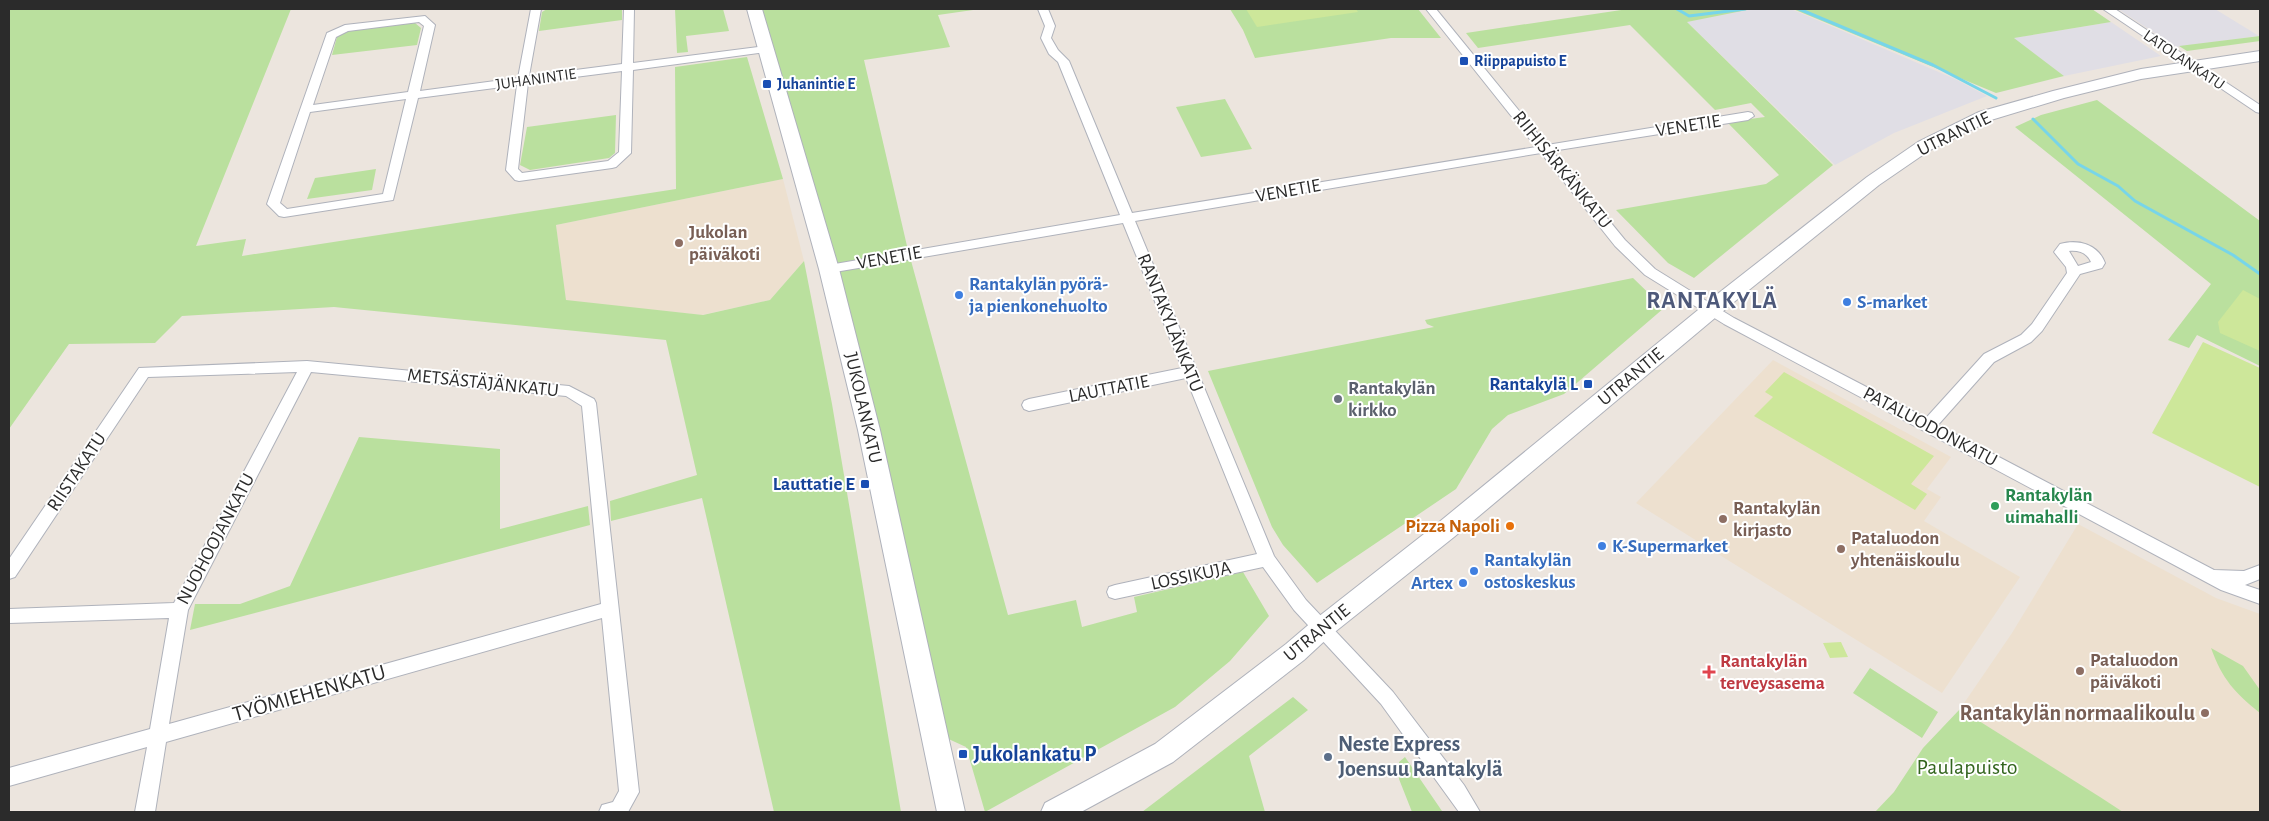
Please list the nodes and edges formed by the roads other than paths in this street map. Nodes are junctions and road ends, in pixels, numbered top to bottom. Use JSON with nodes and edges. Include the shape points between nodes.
{"nodes":[{"id":1,"x":536,"y":9,"type":"edge"},
{"id":2,"x":629,"y":9,"type":"edge"},
{"id":3,"x":754,"y":9,"type":"edge"},
{"id":4,"x":1043,"y":9,"type":"edge"},
{"id":5,"x":1431,"y":9,"type":"edge"},
{"id":6,"x":2108,"y":9,"type":"edge"},
{"id":7,"x":766,"y":49,"type":"junction"},
{"id":8,"x":2260,"y":56,"type":"edge"},
{"id":9,"x":2192,"y":65,"type":"junction"},
{"id":10,"x":627,"y":67,"type":"junction"},
{"id":11,"x":523,"y":80,"type":"junction"},
{"id":12,"x":412,"y":95,"type":"junction"},
{"id":13,"x":306,"y":109,"type":"junction"},
{"id":14,"x":2260,"y":110,"type":"edge"},
{"id":15,"x":1748,"y":116,"type":"dead end"},
{"id":16,"x":1545,"y":148,"type":"junction"},
{"id":17,"x":1127,"y":219,"type":"junction"},
{"id":18,"x":829,"y":269,"type":"junction"},
{"id":19,"x":2074,"y":273,"type":"junction"},
{"id":20,"x":1710,"y":311,"type":"junction"},
{"id":21,"x":307,"y":366,"type":"junction"},
{"id":22,"x":144,"y":372,"type":"joint"},
{"id":23,"x":1190,"y":372,"type":"junction"},
{"id":24,"x":1029,"y":405,"type":"dead end"},
{"id":25,"x":1928,"y":426,"type":"junction"},
{"id":26,"x":1267,"y":560,"type":"junction"},
{"id":27,"x":9,"y":572,"type":"edge"},
{"id":28,"x":2202,"y":572,"type":"junction"},
{"id":29,"x":2260,"y":572,"type":"edge"},
{"id":30,"x":1115,"y":592,"type":"dead end"},
{"id":31,"x":2260,"y":597,"type":"edge"},
{"id":32,"x":609,"y":609,"type":"junction"},
{"id":33,"x":179,"y":610,"type":"junction"},
{"id":34,"x":9,"y":616,"type":"edge"},
{"id":35,"x":1322,"y":628,"type":"junction"},
{"id":36,"x":158,"y":735,"type":"junction"},
{"id":37,"x":9,"y":777,"type":"edge"},
{"id":38,"x":614,"y":810,"type":"edge"},
{"id":39,"x":144,"y":812,"type":"edge"},
{"id":40,"x":951,"y":812,"type":"edge"},
{"id":41,"x":1056,"y":812,"type":"edge"},
{"id":42,"x":1470,"y":812,"type":"edge"}],
"edges":[{"from":1,"to":11,"type":"street"},
{"from":2,"to":10,"type":"street"},
{"from":3,"to":7,"type":"main road","name":"JUKOLANKATU"},
{"from":4,"to":17,"type":"street","name":"RANTAKYLÄNKATU","via":[[1050,26],[1046,38],[1053,52],[1063,61]]},
{"from":5,"to":16,"type":"street","name":"RIIHISÄRKÄNKATU"},
{"from":6,"to":9,"type":"street","name":"LATOLANKATU"},
{"from":7,"to":10,"type":"street","name":"JUHANINTIE"},
{"from":7,"to":18,"type":"main road","name":"JUKOLANKATU"},
{"from":8,"to":9,"type":"main road","name":"UTRANTIE"},
{"from":9,"to":14,"type":"street","name":"LATOLANKATU"},
{"from":9,"to":20,"type":"main road","name":"UTRANTIE","via":[[2141,74],[1985,116],[1924,146],[1873,182]]},
{"from":10,"to":11,"type":"street","name":"JUHANINTIE"},
{"from":10,"to":11,"type":"street","via":[[625,153],[612,164],[519,177],[512,170]]},
{"from":11,"to":12,"type":"street","name":"JUHANINTIE"},
{"from":12,"to":13,"type":"street","name":"JUHANINTIE"},
{"from":12,"to":13,"type":"street","via":[[430,25],[421,18],[345,28],[331,35]]},
{"from":12,"to":13,"type":"street","via":[[390,197],[284,213],[273,204]]},
{"from":15,"to":16,"type":"street","name":"VENETIE"},
{"from":16,"to":17,"type":"street","name":"VENETIE"},
{"from":16,"to":20,"type":"street","name":"RIIHISÄRKÄNKATU","via":[[1634,257],[1650,272]]},
{"from":17,"to":18,"type":"street","name":"VENETIE"},
{"from":17,"to":23,"type":"street","name":"RANTAKYLÄNKATU"},
{"from":18,"to":40,"type":"main road","name":"JUKOLANKATU","via":[[869,430]]},
{"from":19,"to":19,"type":"street","via":[[2066,259],[2089,267],[2080,268]]},
{"from":19,"to":25,"type":"street","via":[[2066,289],[2029,336],[1989,358]]},
{"from":20,"to":25,"type":"street","name":"PATALUODONKATU"},
{"from":20,"to":35,"type":"main road","name":"UTRANTIE","via":[[1446,530]]},
{"from":21,"to":22,"type":"street","name":"METSÄSTÄJÄNKATU"},
{"from":21,"to":32,"type":"street","name":"METSÄSTÄJÄNKATU","via":[[569,392],[589,403]]},
{"from":21,"to":33,"type":"street","name":"NUOHOOJANKATU"},
{"from":22,"to":27,"type":"street","name":"RIISTAKATU"},
{"from":23,"to":24,"type":"street","name":"LAUTTATIE"},
{"from":23,"to":26,"type":"street","name":"RANTAKYLÄNKATU"},
{"from":25,"to":28,"type":"street","name":"PATALUODONKATU"},
{"from":26,"to":30,"type":"street","name":"LOSSIKUJA"},
{"from":26,"to":35,"type":"street","name":"RANTAKYLÄNKATU","via":[[1300,605]]},
{"from":28,"to":29,"type":"street","name":"PATALUODONKATU","via":[[2226,578],[2244,578]]},
{"from":28,"to":31,"type":"street","name":"PATALUODONKATU"},
{"from":32,"to":36,"type":"street","name":"TYÖMIEHENKATU"},
{"from":32,"to":38,"type":"street","name":"METSÄSTÄJÄNKATU","via":[[629,792]]},
{"from":33,"to":34,"type":"street"},
{"from":33,"to":36,"type":"street","name":"NUOHOOJANKATU"},
{"from":35,"to":41,"type":"main road","name":"UTRANTIE","via":[[1164,754]]},
{"from":35,"to":42,"type":"street","name":"RANTAKYLÄNKATU","via":[[1387,698]]},
{"from":36,"to":37,"type":"street","name":"TYÖMIEHENKATU"},
{"from":36,"to":39,"type":"street","name":"NUOHOOJANKATU"}]}
